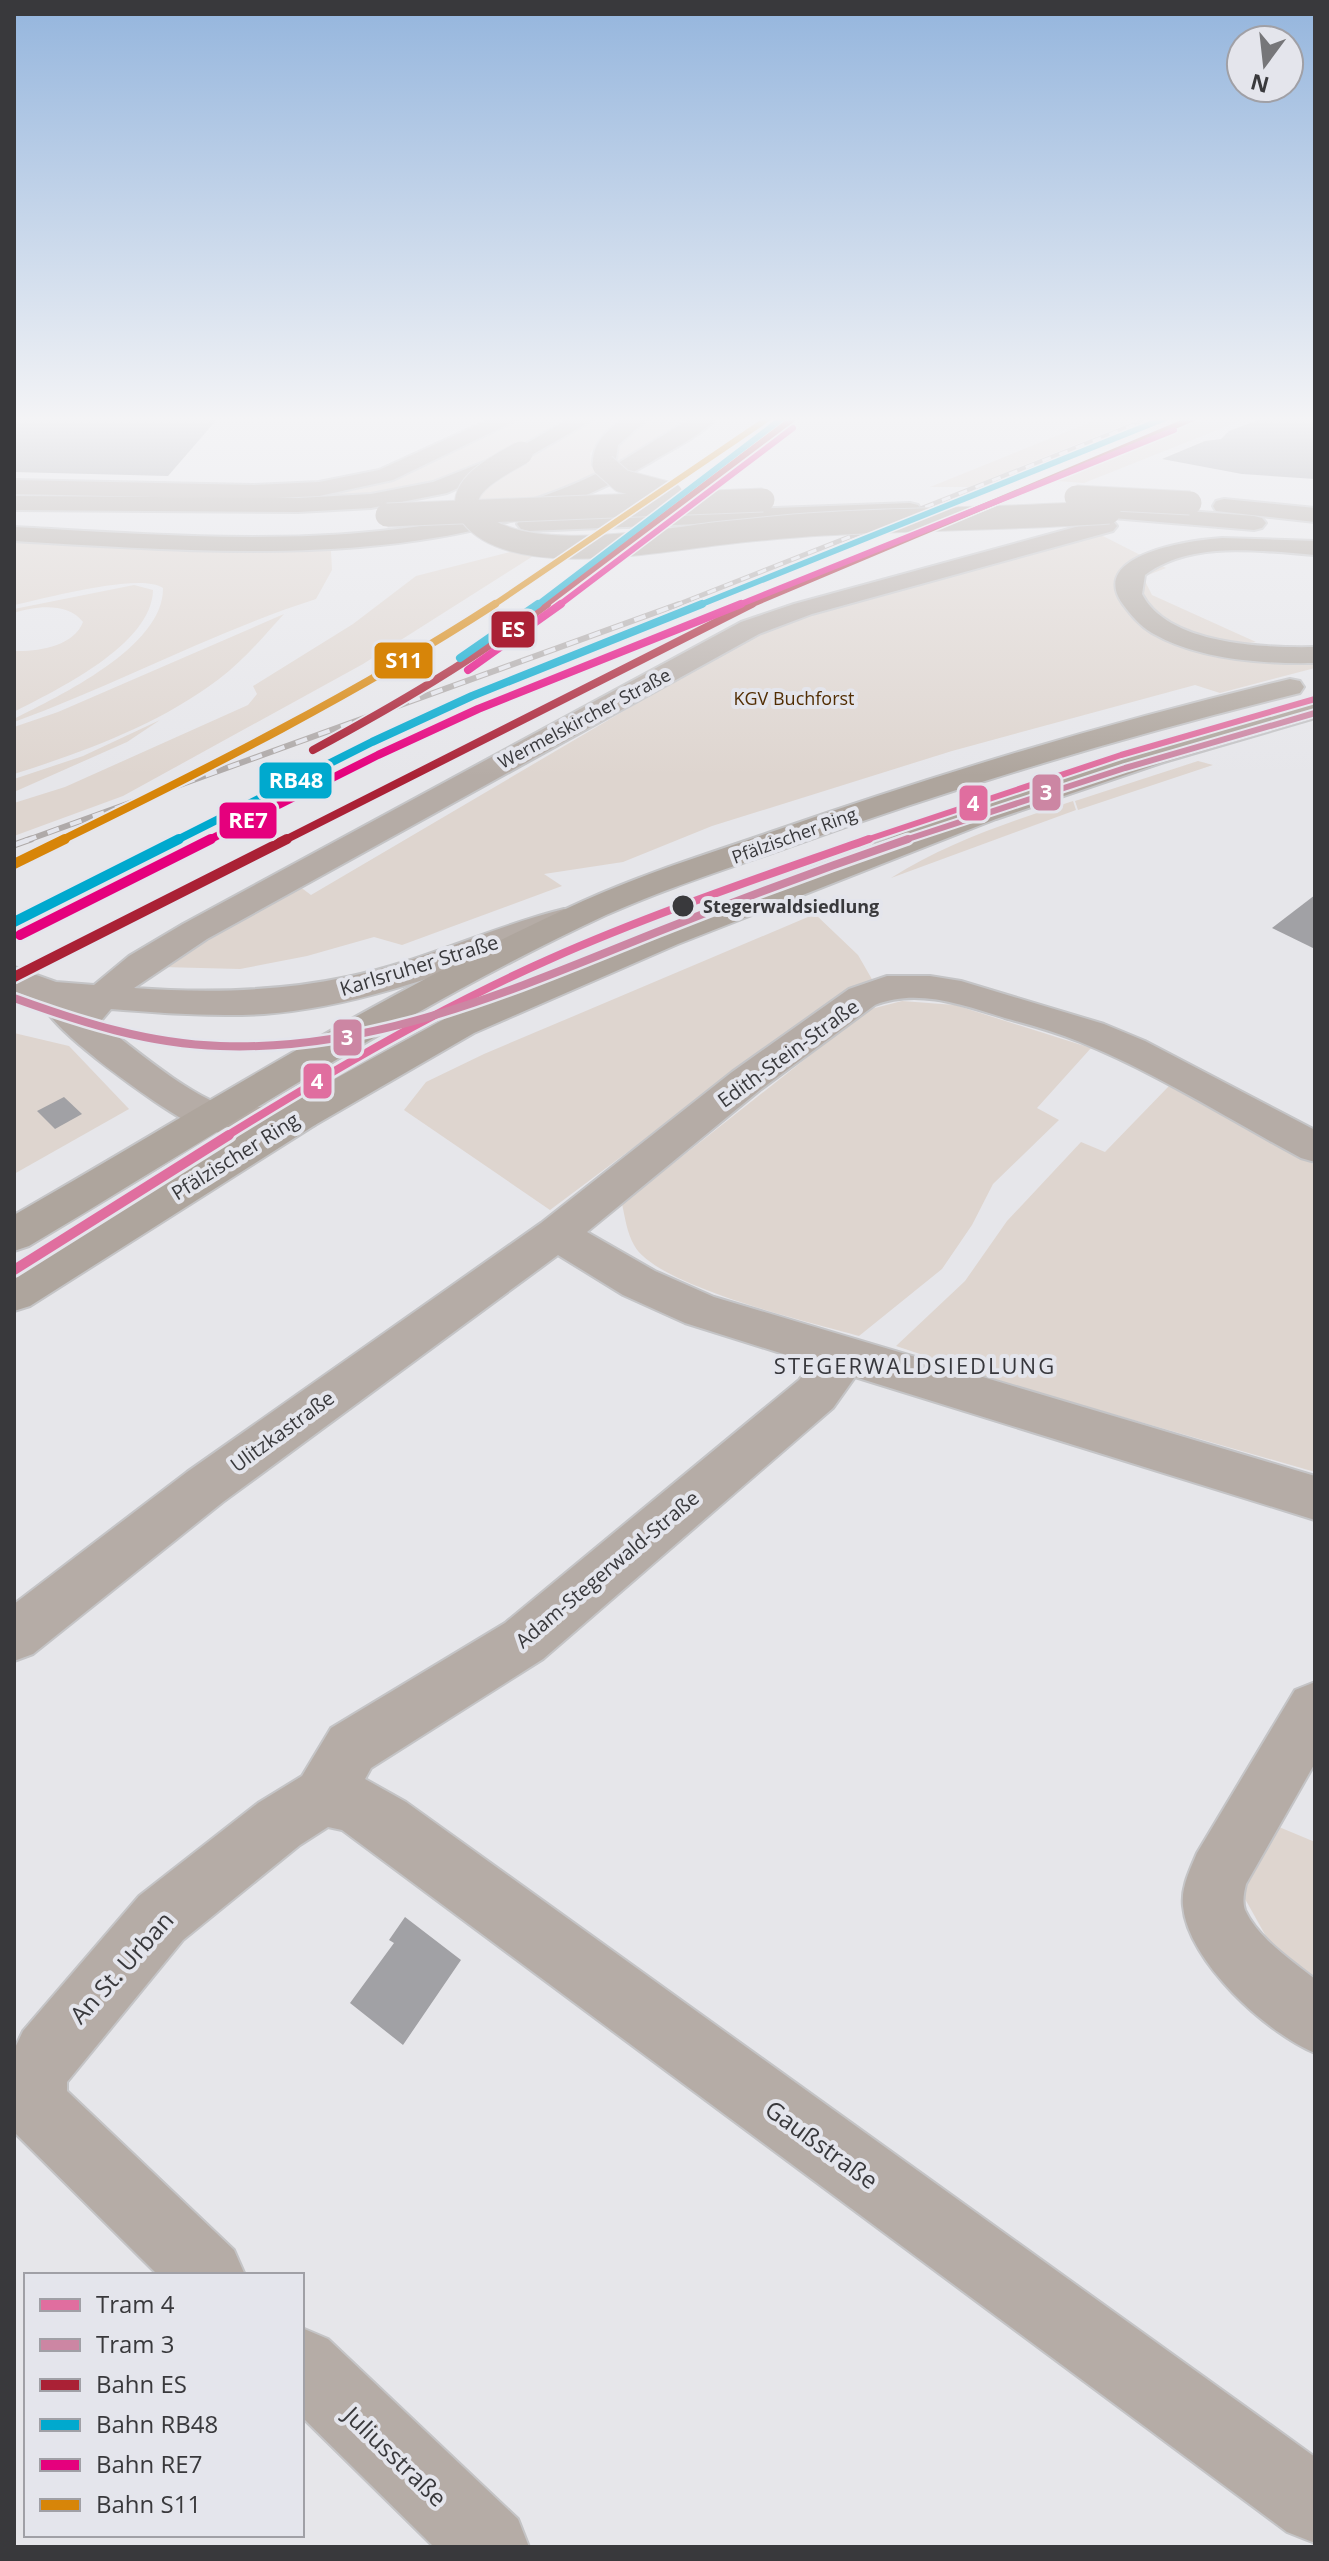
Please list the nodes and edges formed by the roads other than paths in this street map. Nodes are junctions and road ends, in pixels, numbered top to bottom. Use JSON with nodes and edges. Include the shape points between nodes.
{"nodes":[{"id":1,"x":101,"y":537,"type":"edge"},
{"id":2,"x":365,"y":537,"type":"edge"},
{"id":3,"x":509,"y":537,"type":"edge"},
{"id":4,"x":701,"y":537,"type":"edge"},
{"id":5,"x":1048,"y":537,"type":"edge"},
{"id":6,"x":1315,"y":548,"type":"edge"},
{"id":7,"x":1315,"y":655,"type":"edge"},
{"id":8,"x":1315,"y":681,"type":"edge"},
{"id":9,"x":1315,"y":709,"type":"edge"},
{"id":10,"x":592,"y":910,"type":"junction"},
{"id":11,"x":14,"y":978,"type":"edge"},
{"id":12,"x":50,"y":993,"type":"junction"},
{"id":13,"x":101,"y":995,"type":"junction"},
{"id":14,"x":78,"y":1025,"type":"junction"},
{"id":15,"x":301,"y":1115,"type":"junction"},
{"id":16,"x":212,"y":1117,"type":"junction"},
{"id":17,"x":1315,"y":1148,"type":"edge"},
{"id":18,"x":556,"y":1234,"type":"junction"},
{"id":19,"x":14,"y":1235,"type":"edge"},
{"id":20,"x":14,"y":1294,"type":"edge"},
{"id":21,"x":845,"y":1355,"type":"junction"},
{"id":22,"x":1315,"y":1498,"type":"edge"},
{"id":23,"x":14,"y":1636,"type":"edge"},
{"id":24,"x":1315,"y":1709,"type":"edge"},
{"id":25,"x":323,"y":1797,"type":"junction"},
{"id":26,"x":1315,"y":2021,"type":"edge"},
{"id":27,"x":207,"y":2273,"type":"edge"},
{"id":28,"x":304,"y":2367,"type":"edge"},
{"id":29,"x":1315,"y":2504,"type":"edge"},
{"id":30,"x":490,"y":2547,"type":"edge"}],
"edges":[{"from":1,"to":2,"type":"highway","via":[[291,542]]},
{"from":3,"to":4,"type":"highway","bridge":true,"via":[[600,547]]},
{"from":5,"to":13,"type":"street","name":"Wermelskircher Straße","via":[[750,628],[359,840],[140,965]]},
{"from":6,"to":7,"type":"highway","via":[[1214,547],[1158,557],[1136,570],[1129,584],[1135,604],[1180,635],[1219,648]]},
{"from":8,"to":10,"type":"main road","name":"Pfälzischer Ring","via":[[947,781]]},
{"from":9,"to":15,"type":"main road","name":"Pfälzischer Ring","via":[[985,812],[666,937],[461,1025]]},
{"from":10,"to":13,"type":"street","name":"Karlsruher Straße","via":[[414,970],[308,997],[210,1004]]},
{"from":10,"to":16,"type":"main road","name":"Pfälzischer Ring","via":[[465,971]]},
{"from":11,"to":12,"type":"street","name":"Karlsruher Straße"},
{"from":12,"to":13,"type":"street","name":"Karlsruher Straße"},
{"from":12,"to":14,"type":"street","name":"Karlsruher Straße"},
{"from":13,"to":14,"type":"street","name":"Wermelskircher Straße"},
{"from":14,"to":16,"type":"street","name":"Karlsruher Straße"},
{"from":15,"to":16,"type":"street","via":[[275,1121]]},
{"from":15,"to":20,"type":"main road","name":"Pfälzischer Ring"},
{"from":16,"to":19,"type":"main road","name":"Pfälzischer Ring"},
{"from":17,"to":18,"type":"street","name":"Edith-Stein-Straße","via":[[1091,1032],[977,995],[904,985],[887,987],[850,1006],[746,1081]]},
{"from":18,"to":21,"type":"street","via":[[669,1299]]},
{"from":18,"to":23,"type":"street","name":"Ulitzkastraße","via":[[205,1487]]},
{"from":21,"to":22,"type":"street"},
{"from":21,"to":25,"type":"street","name":"Adam-Stegerwald-Straße","via":[[816,1394],[524,1641],[351,1748]]},
{"from":24,"to":26,"type":"street","via":[[1218,1874],[1213,1894],[1215,1915],[1226,1936]]},
{"from":25,"to":27,"type":"street","name":"An St. Urban","via":[[279,1824],[161,1918],[46,2054],[34,2080],[34,2105]]},
{"from":25,"to":29,"type":"street","name":"Gaußstraße","via":[[353,1803],[385,1823]]},
{"from":28,"to":30,"type":"street","name":"Juliusstraße"}]}
